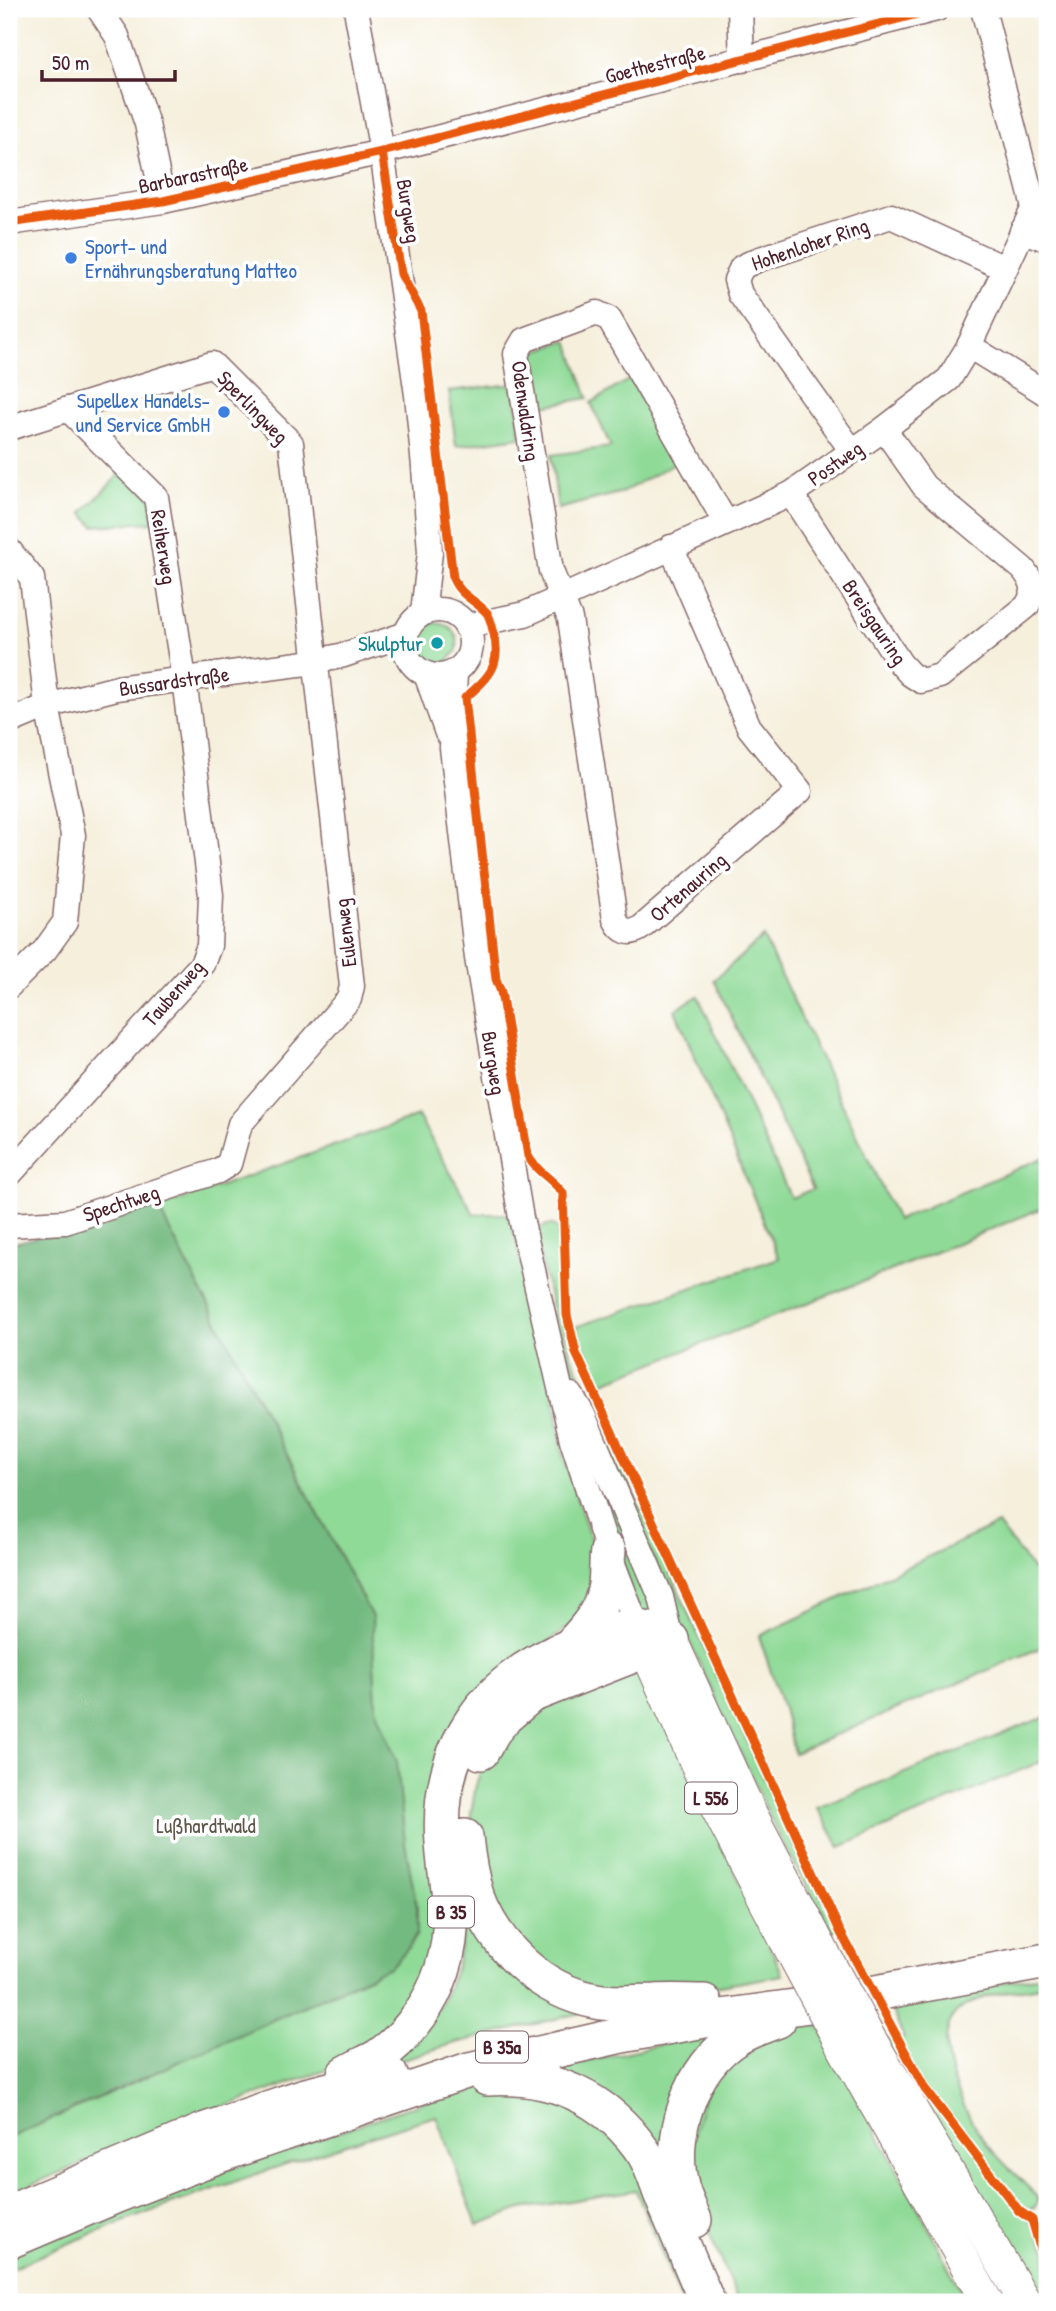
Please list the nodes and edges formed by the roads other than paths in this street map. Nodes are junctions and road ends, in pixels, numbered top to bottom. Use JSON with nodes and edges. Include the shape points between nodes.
{"nodes":[{"id":1,"x":99,"y":9,"type":"edge"},
{"id":2,"x":356,"y":9,"type":"edge"},
{"id":3,"x":740,"y":9,"type":"edge"},
{"id":4,"x":937,"y":9,"type":"edge"},
{"id":5,"x":983,"y":9,"type":"edge"},
{"id":6,"x":742,"y":60,"type":"junction"},
{"id":7,"x":382,"y":152,"type":"junction"},
{"id":8,"x":163,"y":201,"type":"junction"},
{"id":9,"x":1041,"y":205,"type":"edge"},
{"id":10,"x":9,"y":223,"type":"edge"},
{"id":11,"x":1022,"y":231,"type":"junction"},
{"id":12,"x":1047,"y":239,"type":"edge"},
{"id":13,"x":1004,"y":268,"type":"junction"},
{"id":14,"x":969,"y":346,"type":"junction"},
{"id":15,"x":1047,"y":394,"type":"edge"},
{"id":16,"x":68,"y":409,"type":"junction"},
{"id":17,"x":9,"y":428,"type":"edge"},
{"id":18,"x":884,"y":429,"type":"junction"},
{"id":19,"x":852,"y":451,"type":"junction"},
{"id":20,"x":791,"y":494,"type":"junction"},
{"id":21,"x":726,"y":523,"type":"junction"},
{"id":22,"x":671,"y":547,"type":"junction"},
{"id":23,"x":9,"y":550,"type":"edge"},
{"id":24,"x":562,"y":596,"type":"junction"},
{"id":25,"x":434,"y":612,"type":"junction"},
{"id":26,"x":406,"y":634,"type":"junction"},
{"id":27,"x":468,"y":638,"type":"junction"},
{"id":28,"x":344,"y":655,"type":"junction"},
{"id":29,"x":314,"y":662,"type":"junction"},
{"id":30,"x":418,"y":667,"type":"junction"},
{"id":31,"x":455,"y":672,"type":"junction"},
{"id":32,"x":184,"y":679,"type":"junction"},
{"id":33,"x":47,"y":706,"type":"junction"},
{"id":34,"x":9,"y":722,"type":"edge"},
{"id":35,"x":452,"y":748,"type":"junction"},
{"id":36,"x":9,"y":986,"type":"edge"},
{"id":37,"x":229,"y":1164,"type":"joint"},
{"id":38,"x":9,"y":1175,"type":"edge"},
{"id":39,"x":9,"y":1225,"type":"edge"},
{"id":40,"x":559,"y":1374,"type":"junction"},
{"id":41,"x":608,"y":1551,"type":"junction"},
{"id":42,"x":652,"y":1639,"type":"junction"},
{"id":43,"x":569,"y":1647,"type":"junction"},
{"id":44,"x":1047,"y":1945,"type":"edge"},
{"id":45,"x":1047,"y":1961,"type":"edge"},
{"id":46,"x":704,"y":2002,"type":"junction"},
{"id":47,"x":817,"y":2004,"type":"junction"},
{"id":48,"x":853,"y":2038,"type":"junction"},
{"id":49,"x":438,"y":2080,"type":"junction"},
{"id":50,"x":302,"y":2097,"type":"junction"},
{"id":51,"x":9,"y":2213,"type":"edge"},
{"id":52,"x":9,"y":2241,"type":"edge"},
{"id":53,"x":707,"y":2302,"type":"edge"},
{"id":54,"x":728,"y":2302,"type":"edge"},
{"id":55,"x":987,"y":2302,"type":"edge"},
{"id":56,"x":1025,"y":2302,"type":"edge"}],
"edges":[{"from":1,"to":8,"type":"street","via":[[117,36],[146,124]]},
{"from":2,"to":7,"type":"street","name":"Burgweg"},
{"from":3,"to":6,"type":"street"},
{"from":4,"to":6,"type":"street","name":"Goethestraße"},
{"from":5,"to":9,"type":"street"},
{"from":6,"to":7,"type":"street","name":"Goethestraße"},
{"from":7,"to":8,"type":"street","name":"Barbarastraße"},
{"from":7,"to":25,"type":"street","name":"Burgweg","via":[[417,395]]},
{"from":8,"to":10,"type":"street","name":"Barbarastraße"},
{"from":9,"to":11,"type":"street","name":"Postweg"},
{"from":11,"to":12,"type":"street"},
{"from":11,"to":13,"type":"street","name":"Postweg"},
{"from":13,"to":14,"type":"street","name":"Postweg"},
{"from":13,"to":19,"type":"street","name":"Hohenloher Ring","via":[[891,216],[742,267],[736,280],[740,294]]},
{"from":14,"to":15,"type":"street"},
{"from":14,"to":18,"type":"street","name":"Postweg","via":[[949,379]]},
{"from":16,"to":17,"type":"street","name":"Sperlingweg"},
{"from":16,"to":29,"type":"street","name":"Sperlingweg","via":[[212,364],[291,443]]},
{"from":16,"to":32,"type":"street","name":"Reiherweg","via":[[156,497]]},
{"from":18,"to":19,"type":"street","name":"Postweg"},
{"from":18,"to":20,"type":"street","name":"Breisgauring","via":[[924,485],[1023,569],[1033,583],[1034,594],[1027,606],[940,676],[921,681],[900,663]]},
{"from":19,"to":20,"type":"street","name":"Postweg"},
{"from":20,"to":21,"type":"street","name":"Postweg"},
{"from":21,"to":22,"type":"street","name":"Postweg"},
{"from":21,"to":24,"type":"street","name":"Odenwaldring","via":[[608,319],[597,313],[524,340],[516,354],[551,571]]},
{"from":22,"to":24,"type":"street","name":"Postweg"},
{"from":22,"to":24,"type":"street","name":"Ortenauring","via":[[749,727],[800,792],[635,932],[626,933],[615,919],[570,619]]},
{"from":23,"to":33,"type":"street","via":[[33,578]]},
{"from":24,"to":27,"type":"street","name":"Postweg","via":[[524,614],[495,638]]},
{"from":25,"to":26,"type":"street","via":[[410,625]]},
{"from":25,"to":27,"type":"street","via":[[461,619]]},
{"from":26,"to":28,"type":"street","name":"Bussardstraße"},
{"from":26,"to":30,"type":"street","name":"Burgweg","via":[[406,652]]},
{"from":27,"to":31,"type":"street","via":[[462,666]]},
{"from":28,"to":29,"type":"street","name":"Bussardstraße"},
{"from":28,"to":30,"type":"street","name":"Bussardstraße"},
{"from":29,"to":32,"type":"street","name":"Bussardstraße"},
{"from":29,"to":37,"type":"street","name":"Eulenweg","via":[[352,986],[349,999],[240,1124]]},
{"from":30,"to":31,"type":"street","via":[[445,676]]},
{"from":30,"to":35,"type":"street","name":"Burgweg"},
{"from":31,"to":35,"type":"street","name":"Burgweg"},
{"from":32,"to":33,"type":"street","name":"Bussardstraße","via":[[117,688]]},
{"from":32,"to":38,"type":"street","name":"Taubenweg","via":[[211,895],[209,946],[202,964]]},
{"from":33,"to":34,"type":"street","name":"Bussardstraße"},
{"from":33,"to":36,"type":"street","via":[[73,835],[65,922]]},
{"from":35,"to":40,"type":"street","name":"Burgweg","via":[[498,1093],[521,1218]]},
{"from":37,"to":39,"type":"street","name":"Spechtweg","via":[[65,1222]]},
{"from":40,"to":41,"type":"street","name":"Burgweg","via":[[572,1440]]},
{"from":40,"to":42,"type":"street","name":"Burgweg","via":[[583,1415],[661,1597]]},
{"from":41,"to":42,"type":"street","name":"Burgweg"},
{"from":41,"to":43,"type":"highway","number":"B 35","via":[[601,1605]]},
{"from":42,"to":43,"type":"highway","number":"B 35","via":[[625,1626]]},
{"from":42,"to":46,"type":"highway","via":[[531,1695],[493,1731],[477,1758],[467,1789],[468,1859],[492,1927],[507,1950],[547,1982],[595,2001]]},
{"from":42,"to":48,"type":"main road","number":"L 556","bridge":true,"via":[[747,1806],[800,1938]]},
{"from":43,"to":50,"type":"highway","number":"B 35","via":[[510,1679],[471,1720],[455,1750],[442,1806],[452,1917],[437,1985],[420,2015],[377,2057]]},
{"from":44,"to":46,"type":"highway","number":"B 35a"},
{"from":45,"to":47,"type":"highway","number":"B 35a"},
{"from":46,"to":50,"type":"highway","number":"B 35a"},
{"from":47,"to":49,"type":"highway","number":"B 35a","via":[[622,2035]]},
{"from":47,"to":54,"type":"highway","via":[[736,2038],[700,2076],[687,2102],[678,2156],[681,2189]]},
{"from":48,"to":55,"type":"main road","number":"L 556"},
{"from":48,"to":56,"type":"main road","number":"L 556","via":[[942,2165]]},
{"from":49,"to":52,"type":"highway","via":[[219,2155]]},
{"from":49,"to":53,"type":"highway","via":[[537,2079],[558,2085],[606,2112],[644,2154]]},
{"from":50,"to":51,"type":"highway","number":"B 35","via":[[206,2130]]}]}
